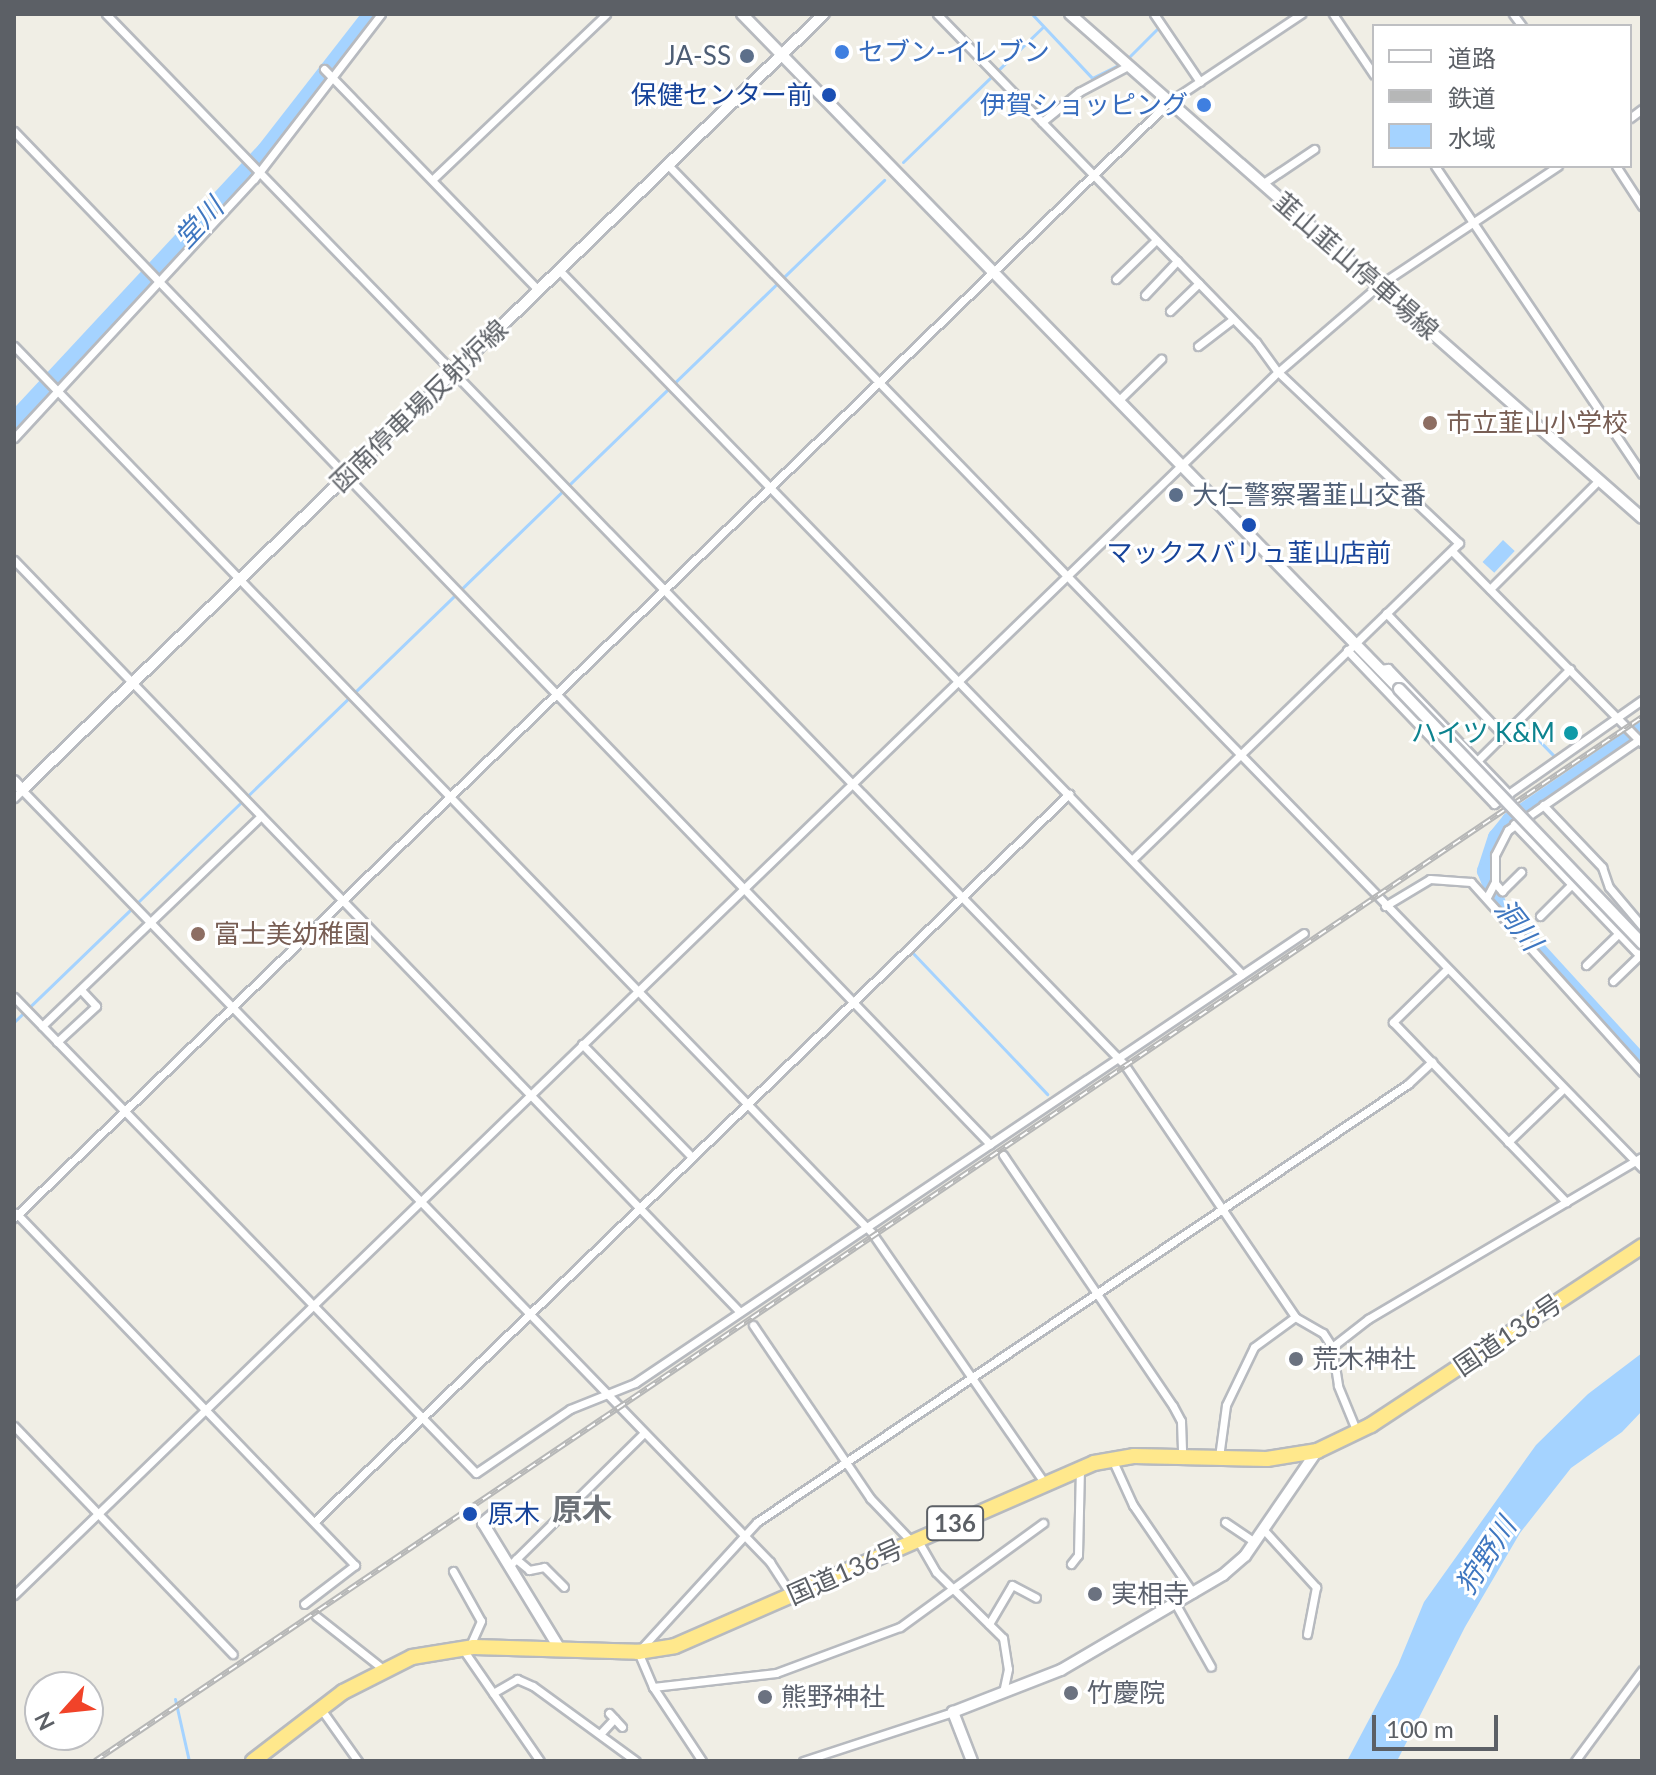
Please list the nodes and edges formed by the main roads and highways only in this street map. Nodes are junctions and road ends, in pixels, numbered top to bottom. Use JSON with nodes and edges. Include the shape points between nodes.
{"nodes":[{"id":1,"x":742,"y":14,"type":"edge"},
{"id":2,"x":824,"y":14,"type":"edge"},
{"id":3,"x":1070,"y":14,"type":"edge"},
{"id":4,"x":782,"y":56,"type":"junction"},
{"id":5,"x":1642,"y":518,"type":"edge"},
{"id":6,"x":17,"y":790,"type":"edge"},
{"id":7,"x":1642,"y":943,"type":"edge"},
{"id":8,"x":1642,"y":1246,"type":"edge"},
{"id":9,"x":1317,"y":1451,"type":"junction"},
{"id":10,"x":502,"y":1507,"type":"dead end"},
{"id":11,"x":560,"y":1649,"type":"junction"},
{"id":12,"x":253,"y":1761,"type":"edge"},
{"id":13,"x":972,"y":1761,"type":"edge"}],
"edges":[{"from":1,"to":4,"type":"main road"},
{"from":2,"to":4,"type":"main road","name":"函南停車場反射炉線"},
{"from":3,"to":5,"type":"main road","name":"韮山韮山停車場線"},
{"from":4,"to":6,"type":"main road","name":"函南停車場反射炉線"},
{"from":4,"to":7,"type":"main road","bridge":true},
{"from":8,"to":9,"type":"highway","name":"国道136号","number":"136","via":[[1357,1434]]},
{"from":9,"to":11,"type":"highway","name":"国道136号","number":"136","via":[[1278,1458],[1112,1459],[1080,1467],[693,1641],[638,1652]]},
{"from":9,"to":13,"type":"main road","via":[[1234,1566],[1061,1670],[953,1712]]},
{"from":10,"to":11,"type":"main road","via":[[483,1521],[513,1562]]},
{"from":11,"to":12,"type":"highway","name":"国道136号","number":"136","via":[[465,1648],[383,1669]]}]}
